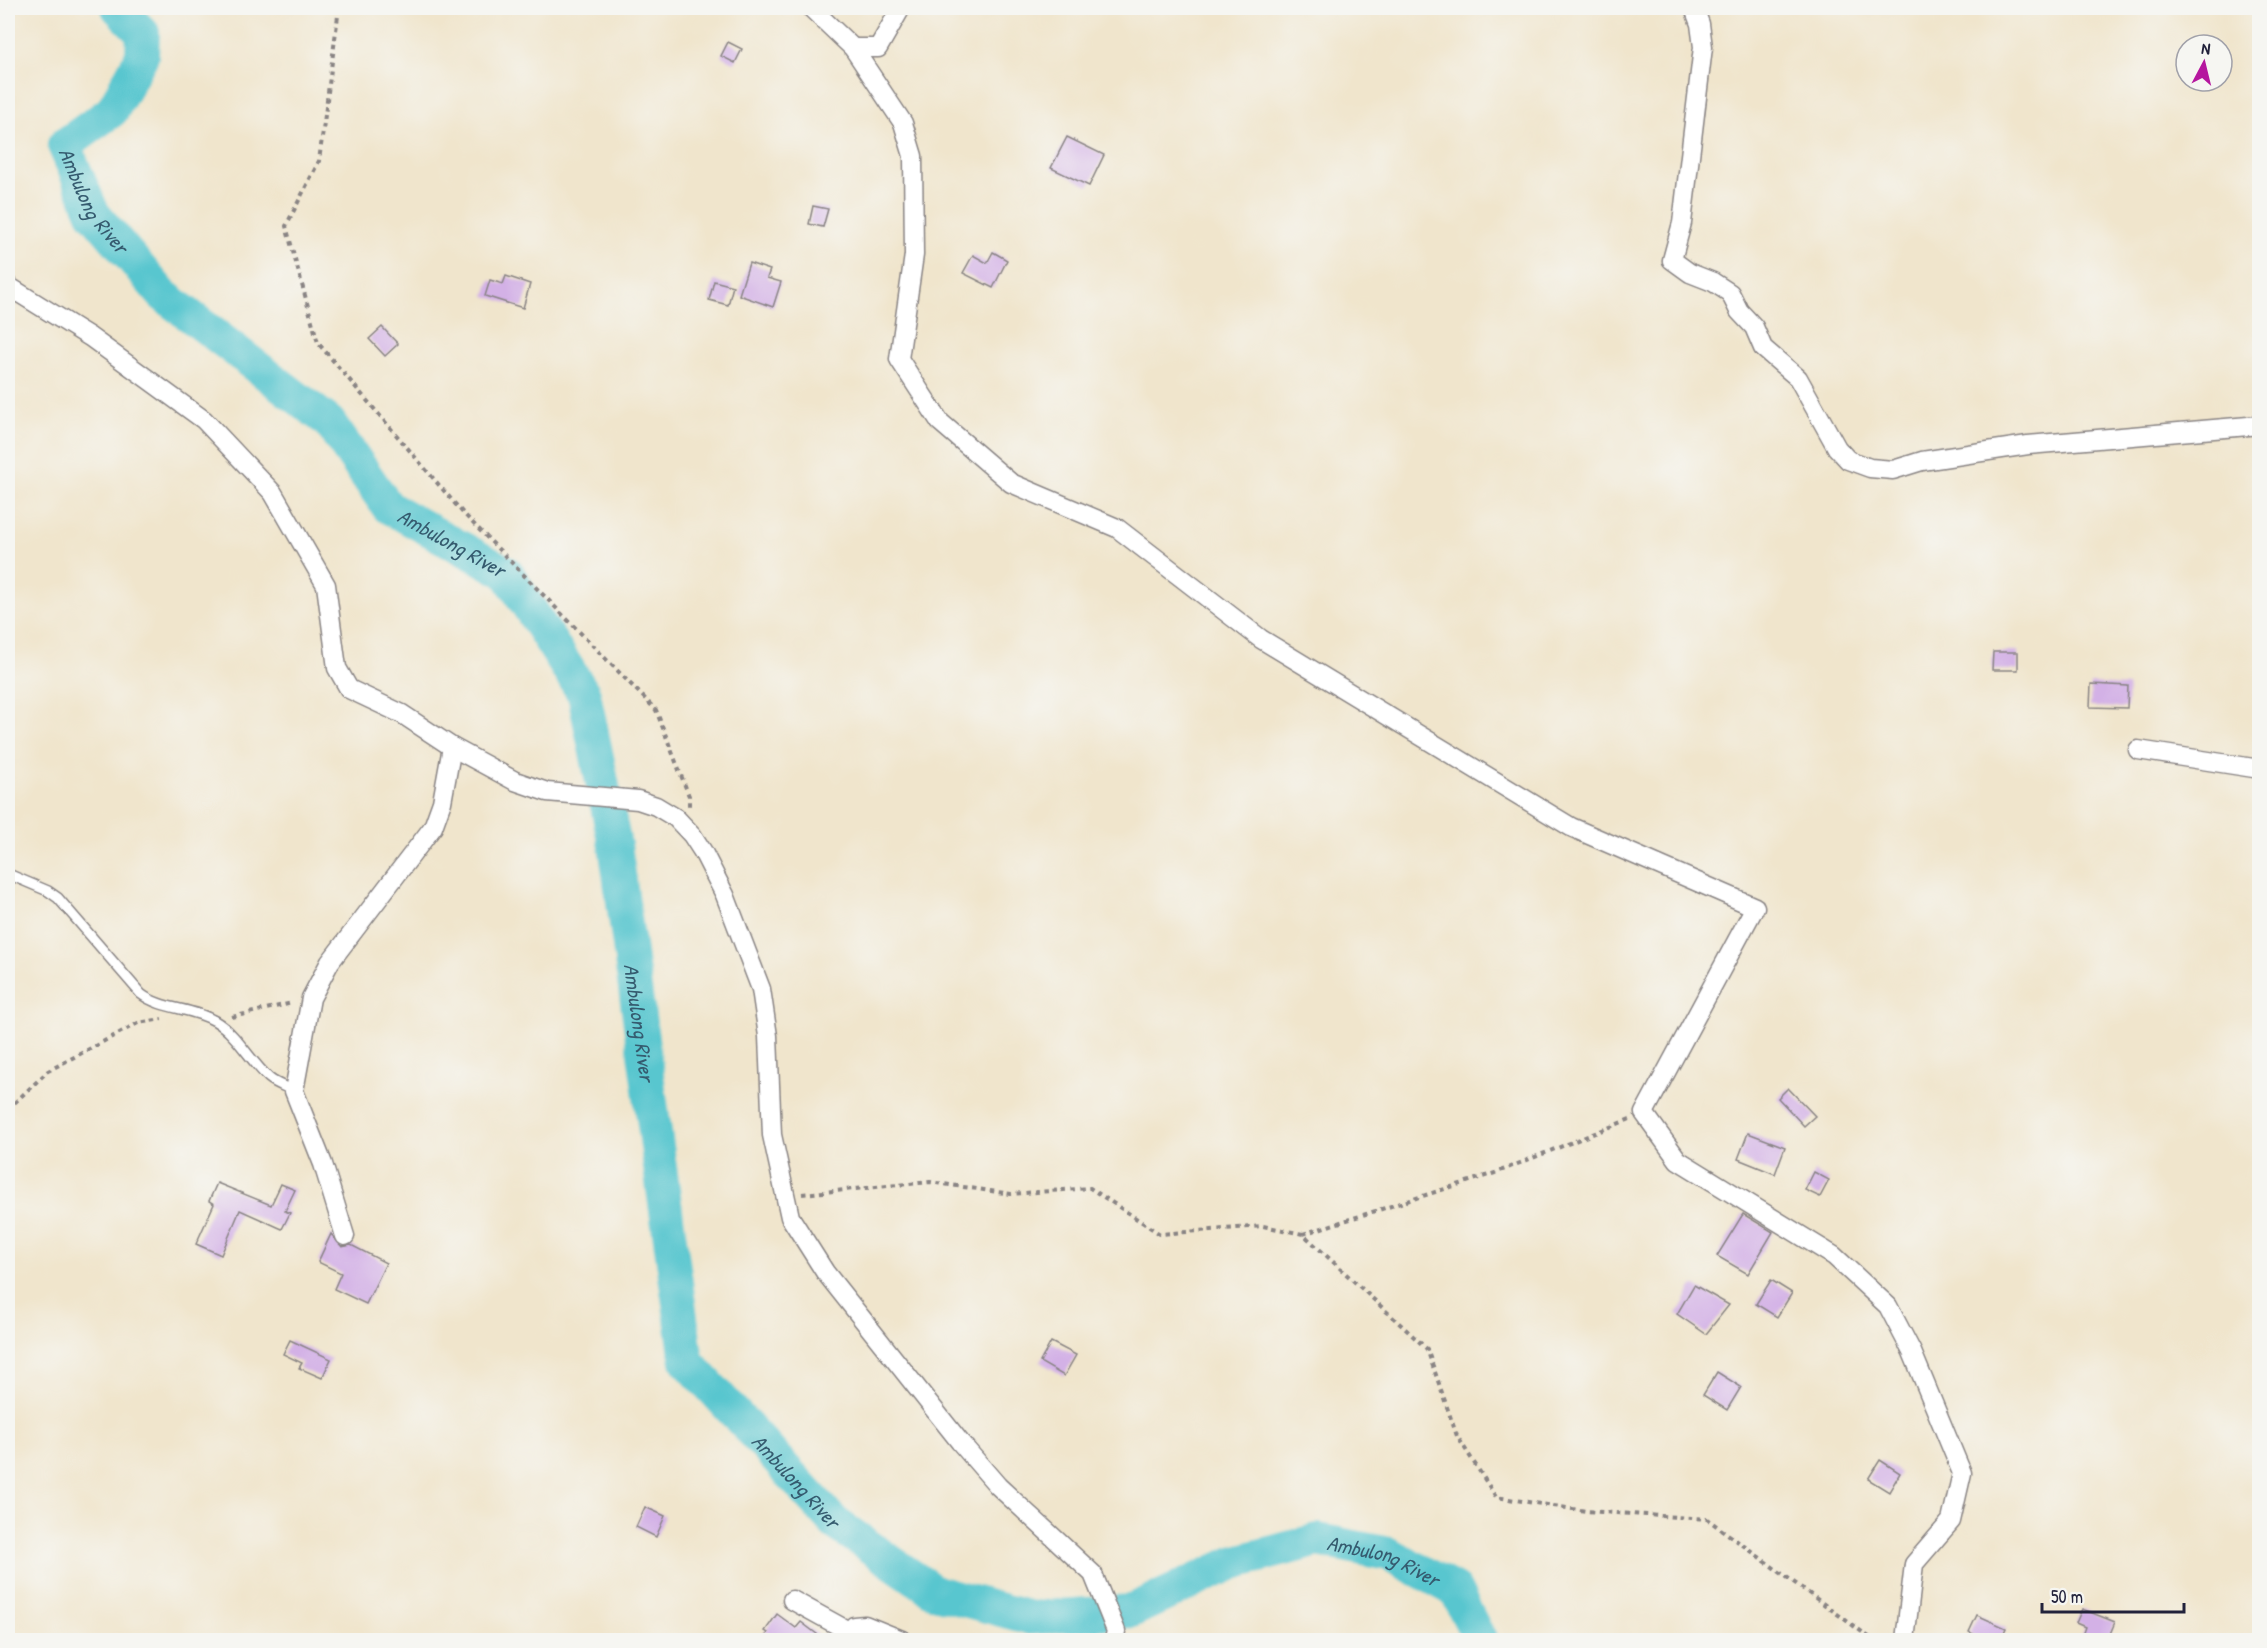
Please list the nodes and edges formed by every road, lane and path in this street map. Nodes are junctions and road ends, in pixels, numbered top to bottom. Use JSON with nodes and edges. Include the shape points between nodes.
{"nodes":[{"id":1,"x":339,"y":8,"type":"edge"},
{"id":2,"x":811,"y":8,"type":"edge"},
{"id":3,"x":901,"y":8,"type":"edge"},
{"id":4,"x":1694,"y":8,"type":"edge"},
{"id":5,"x":853,"y":48,"type":"junction"},
{"id":6,"x":8,"y":286,"type":"edge"},
{"id":7,"x":2259,"y":425,"type":"edge"},
{"id":8,"x":452,"y":747,"type":"junction"},
{"id":9,"x":2138,"y":750,"type":"dead end"},
{"id":10,"x":2259,"y":769,"type":"edge"},
{"id":11,"x":692,"y":836,"type":"junction"},
{"id":12,"x":8,"y":874,"type":"edge"},
{"id":13,"x":311,"y":998,"type":"junction"},
{"id":14,"x":199,"y":1013,"type":"junction"},
{"id":15,"x":168,"y":1018,"type":"dead end"},
{"id":16,"x":294,"y":1091,"type":"junction"},
{"id":17,"x":8,"y":1109,"type":"edge"},
{"id":18,"x":1644,"y":1113,"type":"junction"},
{"id":19,"x":783,"y":1196,"type":"junction"},
{"id":20,"x":1303,"y":1234,"type":"junction"},
{"id":21,"x":345,"y":1236,"type":"dead end"},
{"id":22,"x":792,"y":1600,"type":"dead end"},
{"id":23,"x":848,"y":1636,"type":"edge"},
{"id":24,"x":1115,"y":1636,"type":"edge"},
{"id":25,"x":902,"y":1641,"type":"edge"},
{"id":26,"x":1873,"y":1641,"type":"edge"},
{"id":27,"x":1905,"y":1641,"type":"edge"}],
"edges":[{"from":1,"to":11,"type":"path","via":[[319,161],[286,225],[318,343],[462,512],[656,710],[688,796]]},
{"from":2,"to":5,"type":"street"},
{"from":3,"to":5,"type":"street","via":[[878,48]]},
{"from":4,"to":7,"type":"street","via":[[1703,47],[1682,223],[1672,260],[1730,293],[1739,311],[1754,327],[1763,348],[1798,378],[1836,448],[1848,460],[1870,468],[1893,470],[1922,461],[2007,447]]},
{"from":5,"to":18,"type":"street","via":[[903,123],[913,156],[914,255],[899,359],[940,422],[1011,483],[1117,528],[1261,639],[1571,827],[1755,907]]},
{"from":6,"to":8,"type":"street","via":[[90,337],[204,420],[242,457],[273,493],[326,585],[342,680],[357,695],[402,714]]},
{"from":8,"to":11,"type":"street","via":[[515,781],[547,792],[615,797],[656,806],[676,818]]},
{"from":8,"to":13,"type":"street","via":[[433,827],[330,962]]},
{"from":9,"to":10,"type":"street"},
{"from":11,"to":19,"type":"street","via":[[725,895],[761,989],[768,1036],[772,1135]]},
{"from":12,"to":14,"type":"lane","via":[[58,898],[141,994]]},
{"from":13,"to":14,"type":"path","via":[[234,1017]]},
{"from":13,"to":16,"type":"street"},
{"from":14,"to":16,"type":"lane","via":[[221,1025],[269,1078]]},
{"from":15,"to":17,"type":"path","via":[[138,1023],[48,1071]]},
{"from":16,"to":21,"type":"street","via":[[323,1164]]},
{"from":18,"to":20,"type":"path","via":[[1495,1173]]},
{"from":18,"to":27,"type":"street","via":[[1678,1160],[1834,1256],[1888,1306],[1912,1352],[1962,1473],[1951,1521],[1914,1564]]},
{"from":19,"to":20,"type":"path","via":[[930,1182],[1011,1194],[1090,1188],[1160,1234],[1263,1226]]},
{"from":19,"to":24,"type":"street","via":[[790,1217],[825,1272],[960,1442],[998,1486],[1082,1563],[1096,1581]]},
{"from":20,"to":26,"type":"path","via":[[1427,1349],[1457,1436],[1496,1497],[1586,1511],[1707,1519]]},
{"from":22,"to":23,"type":"street"},
{"from":23,"to":25,"type":"street","via":[[854,1626],[865,1625]]}]}
